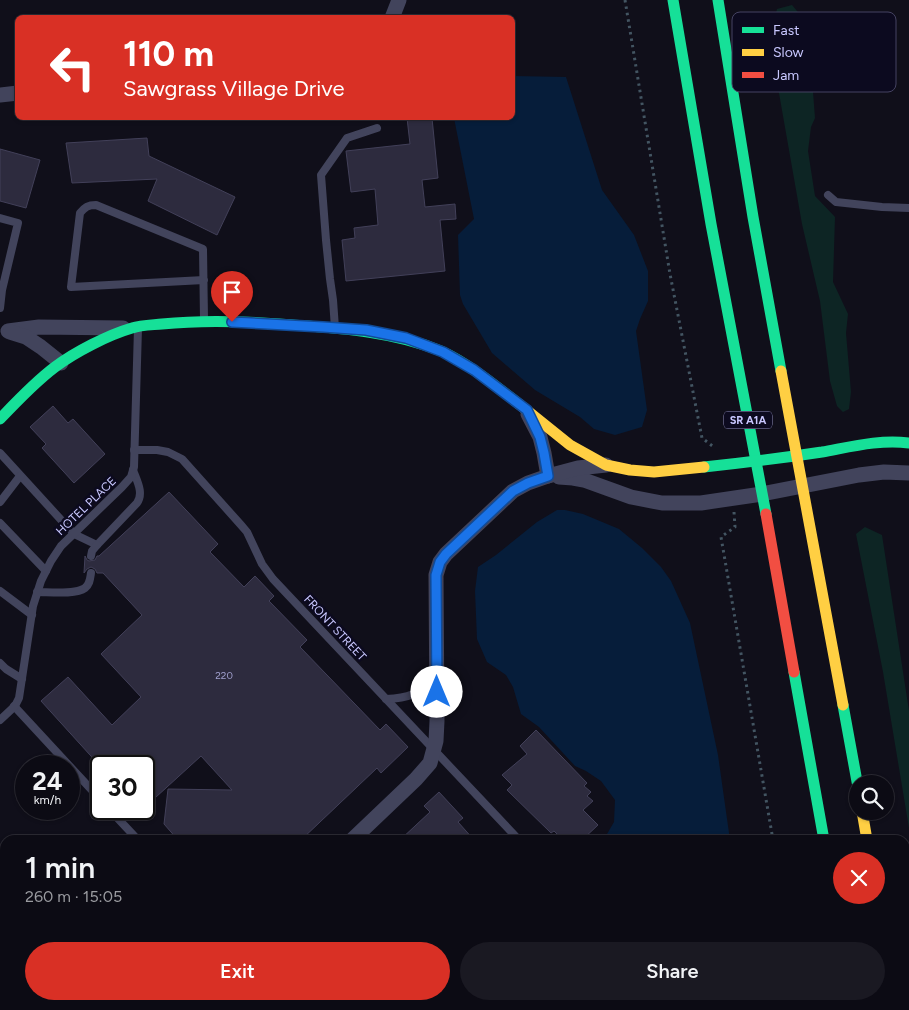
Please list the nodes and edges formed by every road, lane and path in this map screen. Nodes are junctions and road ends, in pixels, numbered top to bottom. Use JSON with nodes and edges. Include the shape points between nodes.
{"nodes":[{"id":1,"x":399,"y":0,"type":"edge"},
{"id":2,"x":625,"y":0,"type":"edge"},
{"id":3,"x":673,"y":0,"type":"edge"},
{"id":4,"x":718,"y":0,"type":"edge"},
{"id":5,"x":393,"y":15,"type":"edge"},
{"id":6,"x":732,"y":87,"type":"edge"},
{"id":7,"x":733,"y":92,"type":"edge"},
{"id":8,"x":15,"y":93,"type":"edge"},
{"id":9,"x":0,"y":95,"type":"edge"},
{"id":10,"x":377,"y":128,"type":"dead end"},
{"id":11,"x":828,"y":195,"type":"dead end"},
{"id":12,"x":909,"y":208,"type":"edge"},
{"id":13,"x":0,"y":218,"type":"edge"},
{"id":14,"x":204,"y":280,"type":"junction"},
{"id":15,"x":1,"y":290,"type":"edge"},
{"id":16,"x":0,"y":308,"type":"edge"},
{"id":17,"x":204,"y":321,"type":"junction"},
{"id":18,"x":134,"y":327,"type":"junction"},
{"id":19,"x":335,"y":328,"type":"junction"},
{"id":20,"x":4,"y":330,"type":"edge"},
{"id":21,"x":61,"y":363,"type":"junction"},
{"id":22,"x":527,"y":410,"type":"junction"},
{"id":23,"x":0,"y":419,"type":"edge"},
{"id":24,"x":909,"y":443,"type":"edge"},
{"id":25,"x":134,"y":450,"type":"junction"},
{"id":26,"x":0,"y":453,"type":"edge"},
{"id":27,"x":796,"y":455,"type":"junction"},
{"id":28,"x":756,"y":462,"type":"junction"},
{"id":29,"x":606,"y":464,"type":"junction"},
{"id":30,"x":724,"y":465,"type":"junction"},
{"id":31,"x":133,"y":470,"type":"junction"},
{"id":32,"x":909,"y":472,"type":"edge"},
{"id":33,"x":20,"y":476,"type":"junction"},
{"id":34,"x":548,"y":476,"type":"junction"},
{"id":35,"x":802,"y":487,"type":"junction"},
{"id":36,"x":762,"y":494,"type":"junction"},
{"id":37,"x":734,"y":498,"type":"junction"},
{"id":38,"x":0,"y":502,"type":"edge"},
{"id":39,"x":0,"y":523,"type":"edge"},
{"id":40,"x":74,"y":534,"type":"junction"},
{"id":41,"x":97,"y":545,"type":"junction"},
{"id":42,"x":91,"y":556,"type":"dead end"},
{"id":43,"x":46,"y":571,"type":"junction"},
{"id":44,"x":91,"y":573,"type":"dead end"},
{"id":45,"x":0,"y":591,"type":"edge"},
{"id":46,"x":37,"y":592,"type":"junction"},
{"id":47,"x":32,"y":615,"type":"junction"},
{"id":48,"x":0,"y":663,"type":"edge"},
{"id":49,"x":22,"y":678,"type":"junction"},
{"id":50,"x":437,"y":678,"type":"junction"},
{"id":51,"x":386,"y":700,"type":"junction"},
{"id":52,"x":14,"y":706,"type":"junction"},
{"id":53,"x":0,"y":720,"type":"edge"},
{"id":54,"x":434,"y":749,"type":"junction"},
{"id":55,"x":856,"y":775,"type":"edge"},
{"id":56,"x":90,"y":788,"type":"edge"},
{"id":57,"x":119,"y":820,"type":"edge"},
{"id":58,"x":864,"y":820,"type":"edge"},
{"id":59,"x":133,"y":835,"type":"edge"},
{"id":60,"x":357,"y":835,"type":"edge"},
{"id":61,"x":514,"y":835,"type":"edge"},
{"id":62,"x":772,"y":835,"type":"edge"},
{"id":63,"x":823,"y":835,"type":"edge"},
{"id":64,"x":866,"y":835,"type":"edge"}],
"edges":[{"from":1,"to":5,"type":"street"},
{"from":2,"to":30,"type":"path","via":[[670,274],[702,438],[716,448]]},
{"from":3,"to":28,"type":"main road","number":"SR A1A"},
{"from":4,"to":6,"type":"main road","number":"SR A1A"},
{"from":7,"to":27,"type":"main road","number":"SR A1A"},
{"from":8,"to":9,"type":"street"},
{"from":10,"to":19,"type":"lane","via":[[347,138],[321,175]]},
{"from":11,"to":12,"type":"lane","via":[[836,202]]},
{"from":13,"to":15,"type":"lane","via":[[18,223]]},
{"from":14,"to":14,"type":"lane","via":[[203,249],[96,205],[89,205],[80,213],[70,287]]},
{"from":14,"to":17,"type":"lane"},
{"from":15,"to":16,"type":"lane"},
{"from":17,"to":18,"type":"main road"},
{"from":17,"to":19,"type":"main road"},
{"from":18,"to":20,"type":"street"},
{"from":18,"to":21,"type":"main road","via":[[96,342]]},
{"from":18,"to":25,"type":"lane"},
{"from":19,"to":22,"type":"main road","via":[[406,338],[443,352],[474,370]]},
{"from":20,"to":21,"type":"street","via":[[26,337]]},
{"from":21,"to":23,"type":"main road"},
{"from":22,"to":29,"type":"main road","via":[[570,445]]},
{"from":22,"to":34,"type":"street","via":[[540,437]]},
{"from":24,"to":27,"type":"main road","via":[[878,443]]},
{"from":25,"to":31,"type":"lane"},
{"from":25,"to":51,"type":"lane","name":"FRONT STREET","via":[[168,452],[182,459],[247,532],[273,579]]},
{"from":26,"to":33,"type":"lane"},
{"from":27,"to":28,"type":"main road"},
{"from":27,"to":35,"type":"main road","number":"SR A1A"},
{"from":28,"to":30,"type":"main road"},
{"from":28,"to":36,"type":"main road","number":"SR A1A"},
{"from":29,"to":30,"type":"main road","via":[[654,472]]},
{"from":29,"to":34,"type":"street"},
{"from":31,"to":40,"type":"lane","name":"HOTEL PLACE","via":[[122,487]]},
{"from":31,"to":41,"type":"lane","via":[[141,498]]},
{"from":32,"to":35,"type":"street","via":[[859,475]]},
{"from":33,"to":38,"type":"lane"},
{"from":33,"to":40,"type":"lane"},
{"from":34,"to":37,"type":"street","via":[[584,480],[631,497],[662,503]]},
{"from":34,"to":50,"type":"street","via":[[513,491],[440,562],[436,575]]},
{"from":35,"to":36,"type":"street"},
{"from":35,"to":55,"type":"main road","number":"SR A1A"},
{"from":36,"to":37,"type":"street"},
{"from":36,"to":63,"type":"main road","number":"SR A1A"},
{"from":37,"to":62,"type":"path","via":[[735,527],[721,537]]},
{"from":39,"to":43,"type":"lane"},
{"from":40,"to":41,"type":"lane"},
{"from":40,"to":43,"type":"lane","name":"HOTEL PLACE","via":[[61,546]]},
{"from":41,"to":42,"type":"lane"},
{"from":43,"to":46,"type":"lane","name":"HOTEL PLACE"},
{"from":44,"to":46,"type":"lane","via":[[83,590]]},
{"from":45,"to":47,"type":"lane"},
{"from":46,"to":47,"type":"lane","name":"HOTEL PLACE"},
{"from":47,"to":49,"type":"lane","name":"HOTEL PLACE"},
{"from":48,"to":49,"type":"lane"},
{"from":49,"to":52,"type":"lane","name":"HOTEL PLACE","via":[[19,698]]},
{"from":50,"to":51,"type":"lane","via":[[414,695]]},
{"from":50,"to":54,"type":"street"},
{"from":51,"to":54,"type":"lane","name":"FRONT STREET"},
{"from":52,"to":53,"type":"lane","name":"HOTEL PLACE"},
{"from":52,"to":56,"type":"lane"},
{"from":54,"to":60,"type":"street","via":[[430,763],[416,780]]},
{"from":54,"to":61,"type":"lane","name":"FRONT STREET"},
{"from":57,"to":59,"type":"lane"},
{"from":58,"to":64,"type":"main road"}]}
